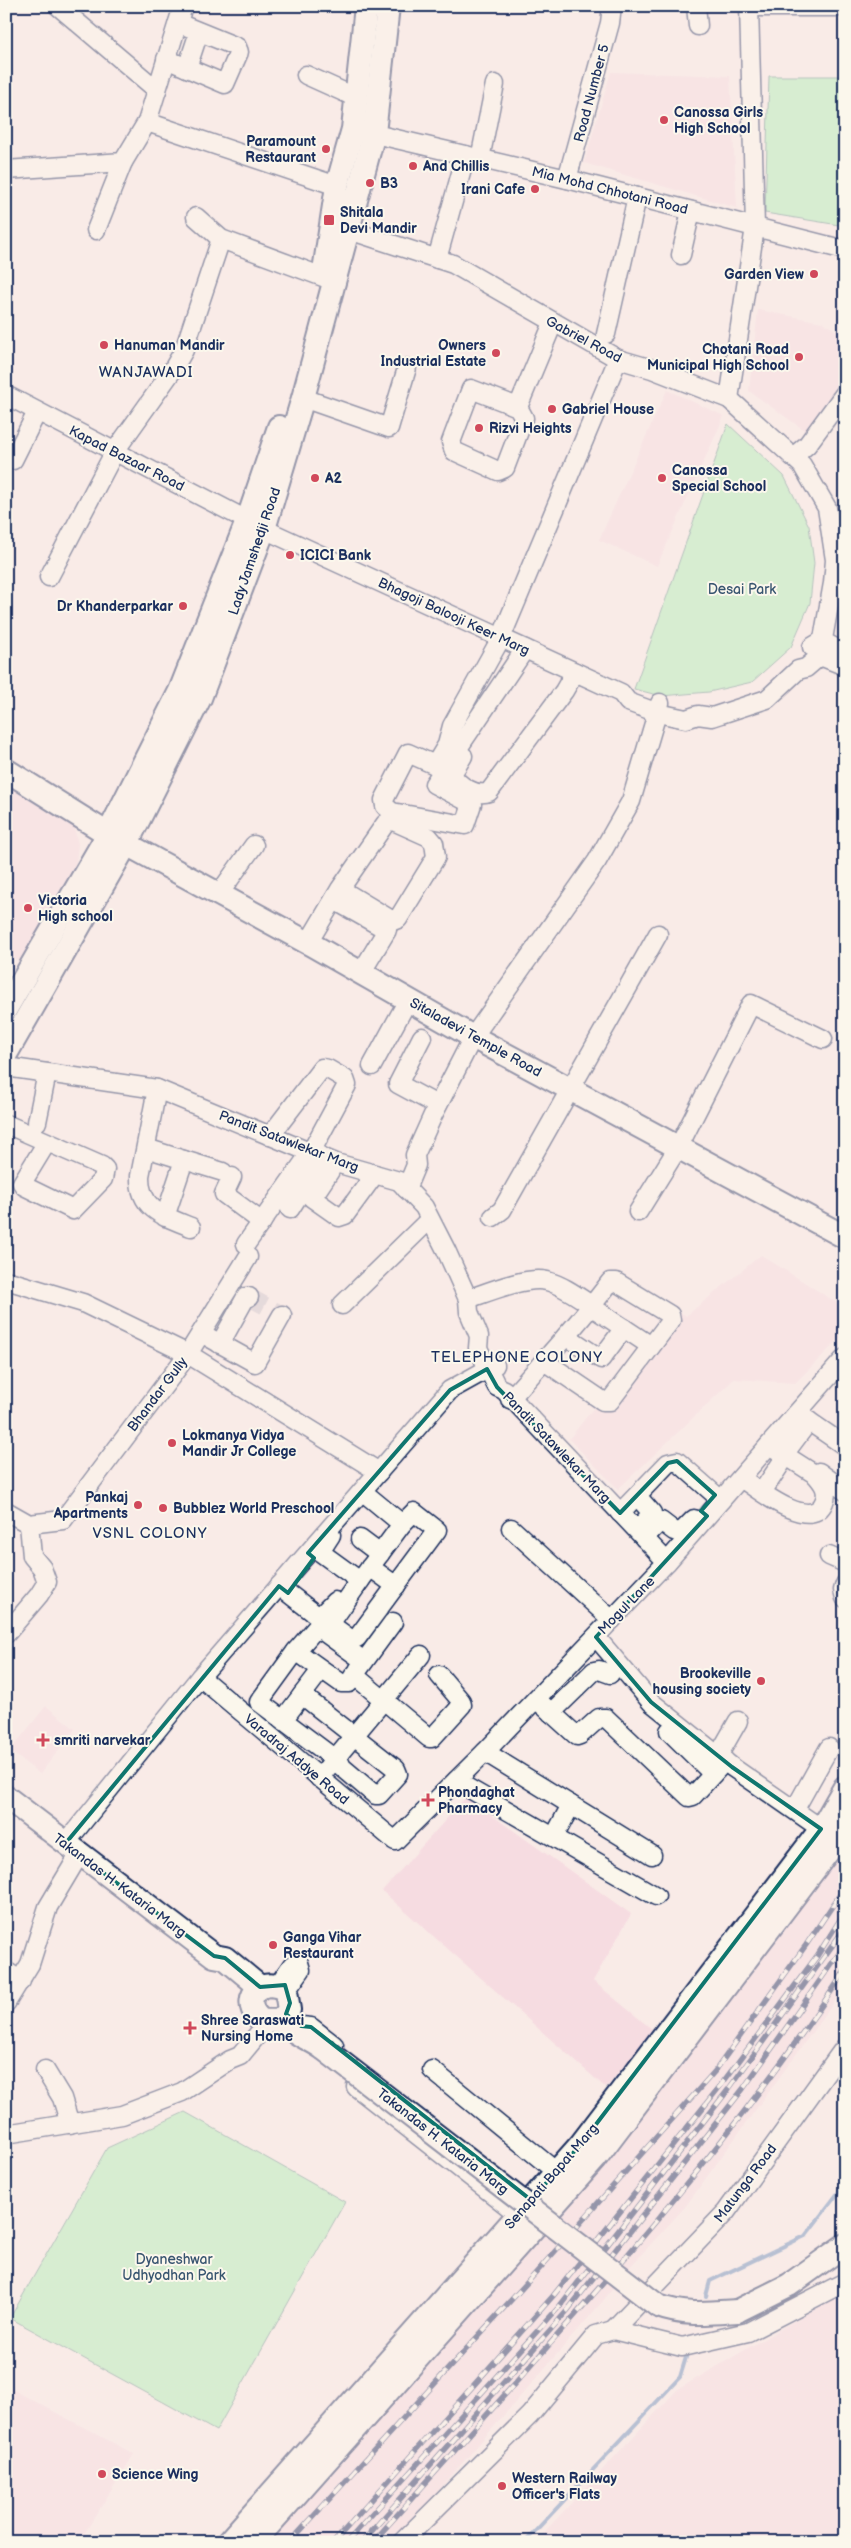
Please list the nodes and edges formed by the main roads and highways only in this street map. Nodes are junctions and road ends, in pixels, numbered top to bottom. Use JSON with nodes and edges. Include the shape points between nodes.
{"nodes":[{"id":1,"x":366,"y":6,"type":"edge"},
{"id":2,"x":388,"y":6,"type":"edge"},
{"id":3,"x":363,"y":131,"type":"junction"},
{"id":4,"x":256,"y":524,"type":"junction"},
{"id":5,"x":6,"y":770,"type":"edge"},
{"id":6,"x":117,"y":839,"type":"junction"},
{"id":7,"x":6,"y":1009,"type":"edge"},
{"id":8,"x":6,"y":1054,"type":"edge"},
{"id":9,"x":845,"y":1237,"type":"edge"},
{"id":10,"x":845,"y":1786,"type":"edge"},
{"id":11,"x":6,"y":1797,"type":"edge"},
{"id":12,"x":834,"y":1831,"type":"edge"},
{"id":13,"x":843,"y":2248,"type":"edge"},
{"id":14,"x":242,"y":2539,"type":"edge"}],
"edges":[{"from":1,"to":3,"type":"main road","name":"Lady Jamshedji Road","via":[[357,98]]},
{"from":2,"to":3,"type":"main road","name":"Lady Jamshedji Road"},
{"from":3,"to":4,"type":"main road","name":"Lady Jamshedji Road","via":[[338,186],[323,277]]},
{"from":3,"to":4,"type":"main road","name":"Lady Jamshedji Road","via":[[349,230],[303,398]]},
{"from":4,"to":6,"type":"main road","name":"Lady Jamshedji Road","via":[[200,698]]},
{"from":5,"to":6,"type":"main road","name":"Sitaladevi Temple Road"},
{"from":6,"to":7,"type":"main road","name":"Lady Jamshedji Road"},
{"from":6,"to":8,"type":"main road","name":"Lady Jamshedji Road"},
{"from":6,"to":9,"type":"main road","name":"Sitaladevi Temple Road","via":[[473,1037]]},
{"from":10,"to":12,"type":"main road","name":"Senapati Bapat Marg"},
{"from":11,"to":13,"type":"main road","name":"Takandas H. Kataria Marg","bridge":true,"via":[[214,1956],[216,1967],[283,2015],[658,2306],[698,2314],[737,2311],[789,2284]]},
{"from":12,"to":14,"type":"main road","name":"Senapati Bapat Marg","via":[[582,2144],[564,2178],[528,2214],[486,2266]]}]}
